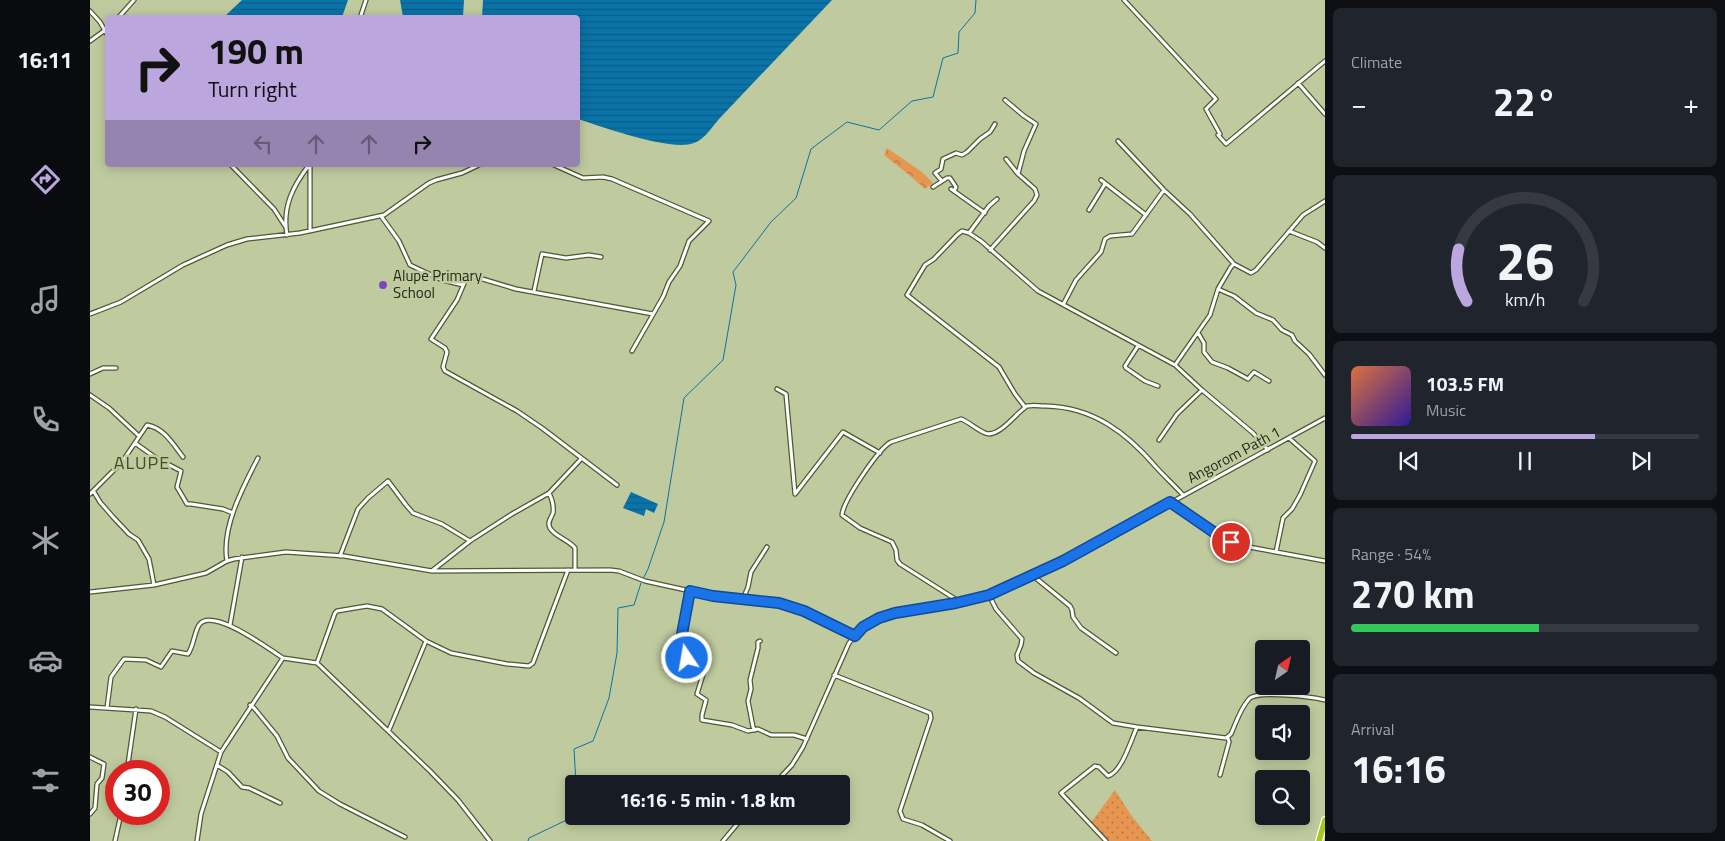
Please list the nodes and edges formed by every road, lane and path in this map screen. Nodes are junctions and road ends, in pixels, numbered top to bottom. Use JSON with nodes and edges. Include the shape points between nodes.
{"nodes":[{"id":1,"x":134,"y":0,"type":"edge"},
{"id":2,"x":366,"y":0,"type":"edge"},
{"id":3,"x":1124,"y":0,"type":"edge"},
{"id":4,"x":90,"y":11,"type":"edge"},
{"id":5,"x":121,"y":15,"type":"edge"},
{"id":6,"x":361,"y":15,"type":"edge"},
{"id":7,"x":105,"y":28,"type":"edge"},
{"id":8,"x":105,"y":30,"type":"edge"},
{"id":9,"x":90,"y":41,"type":"edge"},
{"id":10,"x":1325,"y":61,"type":"edge"},
{"id":11,"x":1298,"y":84,"type":"junction"},
{"id":12,"x":1005,"y":100,"type":"dead end"},
{"id":13,"x":1325,"y":114,"type":"edge"},
{"id":14,"x":995,"y":124,"type":"dead end"},
{"id":15,"x":1118,"y":142,"type":"dead end"},
{"id":16,"x":1006,"y":159,"type":"dead end"},
{"id":17,"x":233,"y":167,"type":"edge"},
{"id":18,"x":308,"y":167,"type":"edge"},
{"id":19,"x":310,"y":167,"type":"edge"},
{"id":20,"x":474,"y":167,"type":"edge"},
{"id":21,"x":559,"y":167,"type":"edge"},
{"id":22,"x":1018,"y":174,"type":"junction"},
{"id":23,"x":1101,"y":180,"type":"dead end"},
{"id":24,"x":942,"y":181,"type":"junction"},
{"id":25,"x":1105,"y":184,"type":"junction"},
{"id":26,"x":933,"y":186,"type":"dead end"},
{"id":27,"x":1164,"y":190,"type":"junction"},
{"id":28,"x":997,"y":200,"type":"dead end"},
{"id":29,"x":1325,"y":201,"type":"edge"},
{"id":30,"x":1089,"y":210,"type":"dead end"},
{"id":31,"x":984,"y":213,"type":"junction"},
{"id":32,"x":1146,"y":215,"type":"junction"},
{"id":33,"x":382,"y":216,"type":"junction"},
{"id":34,"x":285,"y":226,"type":"junction"},
{"id":35,"x":310,"y":231,"type":"junction"},
{"id":36,"x":1289,"y":231,"type":"junction"},
{"id":37,"x":969,"y":233,"type":"junction"},
{"id":38,"x":287,"y":235,"type":"junction"},
{"id":39,"x":1325,"y":248,"type":"edge"},
{"id":40,"x":990,"y":250,"type":"junction"},
{"id":41,"x":601,"y":257,"type":"dead end"},
{"id":42,"x":1234,"y":264,"type":"junction"},
{"id":43,"x":463,"y":286,"type":"junction"},
{"id":44,"x":1218,"y":289,"type":"junction"},
{"id":45,"x":534,"y":291,"type":"junction"},
{"id":46,"x":1064,"y":303,"type":"junction"},
{"id":47,"x":90,"y":314,"type":"edge"},
{"id":48,"x":652,"y":314,"type":"junction"},
{"id":49,"x":1198,"y":333,"type":"junction"},
{"id":50,"x":1138,"y":346,"type":"junction"},
{"id":51,"x":632,"y":351,"type":"dead end"},
{"id":52,"x":1175,"y":365,"type":"junction"},
{"id":53,"x":116,"y":368,"type":"dead end"},
{"id":54,"x":90,"y":374,"type":"edge"},
{"id":55,"x":1325,"y":375,"type":"edge"},
{"id":56,"x":1270,"y":381,"type":"dead end"},
{"id":57,"x":1158,"y":386,"type":"dead end"},
{"id":58,"x":778,"y":389,"type":"dead end"},
{"id":59,"x":1202,"y":390,"type":"junction"},
{"id":60,"x":90,"y":395,"type":"edge"},
{"id":61,"x":1025,"y":407,"type":"junction"},
{"id":62,"x":1325,"y":418,"type":"edge"},
{"id":63,"x":139,"y":436,"type":"junction"},
{"id":64,"x":1289,"y":438,"type":"junction"},
{"id":65,"x":1159,"y":440,"type":"dead end"},
{"id":66,"x":135,"y":443,"type":"junction"},
{"id":67,"x":1268,"y":450,"type":"junction"},
{"id":68,"x":880,"y":453,"type":"junction"},
{"id":69,"x":183,"y":457,"type":"dead end"},
{"id":70,"x":258,"y":458,"type":"dead end"},
{"id":71,"x":581,"y":459,"type":"junction"},
{"id":72,"x":617,"y":485,"type":"dead end"},
{"id":73,"x":94,"y":492,"type":"junction"},
{"id":74,"x":549,"y":493,"type":"junction"},
{"id":75,"x":90,"y":494,"type":"edge"},
{"id":76,"x":1183,"y":496,"type":"junction"},
{"id":77,"x":1170,"y":502,"type":"junction"},
{"id":78,"x":233,"y":513,"type":"junction"},
{"id":79,"x":470,"y":541,"type":"junction"},
{"id":80,"x":767,"y":547,"type":"dead end"},
{"id":81,"x":1276,"y":552,"type":"junction"},
{"id":82,"x":340,"y":556,"type":"junction"},
{"id":83,"x":242,"y":557,"type":"junction"},
{"id":84,"x":227,"y":561,"type":"junction"},
{"id":85,"x":1325,"y":561,"type":"edge"},
{"id":86,"x":568,"y":570,"type":"junction"},
{"id":87,"x":575,"y":570,"type":"junction"},
{"id":88,"x":432,"y":571,"type":"junction"},
{"id":89,"x":1034,"y":575,"type":"junction"},
{"id":90,"x":154,"y":585,"type":"junction"},
{"id":91,"x":690,"y":591,"type":"junction"},
{"id":92,"x":90,"y":592,"type":"edge"},
{"id":93,"x":989,"y":595,"type":"junction"},
{"id":94,"x":743,"y":599,"type":"junction"},
{"id":95,"x":960,"y":602,"type":"junction"},
{"id":96,"x":230,"y":625,"type":"junction"},
{"id":97,"x":855,"y":636,"type":"junction"},
{"id":98,"x":426,"y":641,"type":"junction"},
{"id":99,"x":760,"y":641,"type":"dead end"},
{"id":100,"x":1116,"y":653,"type":"dead end"},
{"id":101,"x":283,"y":658,"type":"junction"},
{"id":102,"x":317,"y":662,"type":"junction"},
{"id":103,"x":834,"y":675,"type":"junction"},
{"id":104,"x":1325,"y":700,"type":"edge"},
{"id":105,"x":250,"y":705,"type":"junction"},
{"id":106,"x":90,"y":707,"type":"edge"},
{"id":107,"x":108,"y":708,"type":"junction"},
{"id":108,"x":136,"y":709,"type":"junction"},
{"id":109,"x":1137,"y":728,"type":"junction"},
{"id":110,"x":389,"y":730,"type":"junction"},
{"id":111,"x":755,"y":730,"type":"junction"},
{"id":112,"x":1228,"y":738,"type":"junction"},
{"id":113,"x":806,"y":739,"type":"junction"},
{"id":114,"x":221,"y":752,"type":"junction"},
{"id":115,"x":90,"y":757,"type":"edge"},
{"id":116,"x":129,"y":760,"type":"edge"},
{"id":117,"x":217,"y":765,"type":"junction"},
{"id":118,"x":1220,"y":774,"type":"dead end"},
{"id":119,"x":782,"y":775,"type":"edge"},
{"id":120,"x":280,"y":803,"type":"dead end"},
{"id":121,"x":90,"y":814,"type":"edge"},
{"id":122,"x":1325,"y":820,"type":"edge"},
{"id":123,"x":119,"y":825,"type":"edge"},
{"id":124,"x":736,"y":825,"type":"edge"},
{"id":125,"x":405,"y":837,"type":"dead end"},
{"id":126,"x":115,"y":841,"type":"edge"},
{"id":127,"x":197,"y":841,"type":"edge"},
{"id":128,"x":490,"y":841,"type":"edge"},
{"id":129,"x":722,"y":841,"type":"edge"},
{"id":130,"x":950,"y":841,"type":"edge"},
{"id":131,"x":1106,"y":841,"type":"edge"},
{"id":132,"x":1319,"y":841,"type":"edge"}],
"edges":[{"from":1,"to":5,"type":"street"},
{"from":2,"to":6,"type":"street"},
{"from":3,"to":11,"type":"street","via":[[1216,99],[1206,109],[1226,144]]},
{"from":4,"to":7,"type":"street"},
{"from":8,"to":9,"type":"street"},
{"from":10,"to":11,"type":"street"},
{"from":11,"to":13,"type":"street"},
{"from":12,"to":22,"type":"street","via":[[1036,124]]},
{"from":14,"to":24,"type":"street","via":[[967,152],[943,159],[941,169],[935,173]]},
{"from":15,"to":27,"type":"street"},
{"from":16,"to":22,"type":"street"},
{"from":17,"to":34,"type":"street","via":[[274,209]]},
{"from":18,"to":34,"type":"street","via":[[290,197]]},
{"from":19,"to":35,"type":"street"},
{"from":20,"to":33,"type":"street","via":[[436,180]]},
{"from":21,"to":48,"type":"street","via":[[584,178],[612,179],[710,221],[689,241],[680,266]]},
{"from":22,"to":40,"type":"street","via":[[1035,189],[1037,195]]},
{"from":23,"to":25,"type":"street"},
{"from":24,"to":26,"type":"street"},
{"from":24,"to":31,"type":"street","via":[[950,178],[956,187],[952,190]]},
{"from":25,"to":30,"type":"street"},
{"from":25,"to":32,"type":"street"},
{"from":27,"to":32,"type":"street"},
{"from":27,"to":42,"type":"street"},
{"from":28,"to":31,"type":"street"},
{"from":29,"to":36,"type":"street","via":[[1303,215]]},
{"from":31,"to":37,"type":"street"},
{"from":32,"to":46,"type":"street","via":[[1132,234],[1105,239],[1101,252],[1076,280]]},
{"from":33,"to":35,"type":"street"},
{"from":33,"to":43,"type":"street","via":[[410,265]]},
{"from":34,"to":38,"type":"street"},
{"from":35,"to":38,"type":"street"},
{"from":36,"to":39,"type":"street"},
{"from":36,"to":42,"type":"street","via":[[1251,273]]},
{"from":37,"to":40,"type":"street"},
{"from":37,"to":61,"type":"street","via":[[960,232],[925,265],[907,295],[999,366]]},
{"from":38,"to":47,"type":"street","via":[[227,244],[183,265],[121,302]]},
{"from":40,"to":46,"type":"street","via":[[1038,291]]},
{"from":41,"to":45,"type":"street","via":[[566,258],[542,254]]},
{"from":42,"to":44,"type":"street"},
{"from":43,"to":45,"type":"street","via":[[467,276],[472,276]]},
{"from":43,"to":71,"type":"street","via":[[431,339],[447,352],[444,369],[542,428]]},
{"from":44,"to":49,"type":"street","via":[[1210,315]]},
{"from":44,"to":55,"type":"street","via":[[1273,320],[1292,335]]},
{"from":45,"to":48,"type":"street"},
{"from":46,"to":50,"type":"street"},
{"from":48,"to":51,"type":"street"},
{"from":49,"to":52,"type":"street"},
{"from":49,"to":56,"type":"street","via":[[1204,343],[1204,352],[1212,362],[1248,379],[1254,372]]},
{"from":50,"to":52,"type":"street"},
{"from":50,"to":57,"type":"street","via":[[1125,366]]},
{"from":52,"to":59,"type":"street"},
{"from":53,"to":54,"type":"street","via":[[103,368]]},
{"from":58,"to":68,"type":"street","via":[[786,394],[795,494],[843,432]]},
{"from":59,"to":65,"type":"street","via":[[1177,414]]},
{"from":59,"to":67,"type":"street"},
{"from":60,"to":63,"type":"street"},
{"from":61,"to":68,"type":"street","via":[[993,434],[959,419],[891,442]]},
{"from":61,"to":76,"type":"street","via":[[1068,408],[1107,422],[1148,457]]},
{"from":62,"to":64,"type":"street","name":"Angorom Path 1"},
{"from":63,"to":66,"type":"street"},
{"from":63,"to":69,"type":"street","via":[[147,425],[156,427],[173,442]]},
{"from":64,"to":67,"type":"street","name":"Angorom Path 1"},
{"from":64,"to":81,"type":"street","via":[[1315,461],[1300,495],[1282,521]]},
{"from":66,"to":73,"type":"street"},
{"from":66,"to":78,"type":"street","via":[[182,471],[177,487],[187,504]]},
{"from":67,"to":76,"type":"street","name":"Angorom Path 1"},
{"from":68,"to":95,"type":"street","via":[[854,489],[842,515],[860,528],[892,542],[900,564]]},
{"from":70,"to":78,"type":"street"},
{"from":71,"to":72,"type":"street"},
{"from":71,"to":74,"type":"street"},
{"from":73,"to":75,"type":"street"},
{"from":73,"to":90,"type":"street","via":[[113,518],[138,540],[148,560]]},
{"from":74,"to":79,"type":"street"},
{"from":74,"to":87,"type":"street","via":[[553,506],[549,527],[575,548]]},
{"from":76,"to":77,"type":"street","name":"Angorom Path 1"},
{"from":77,"to":81,"type":"street","via":[[1225,539]]},
{"from":77,"to":89,"type":"street","name":"Angorom Path 1"},
{"from":78,"to":84,"type":"street"},
{"from":79,"to":82,"type":"street","via":[[442,524],[413,513],[388,481],[358,509]]},
{"from":79,"to":88,"type":"street"},
{"from":80,"to":94,"type":"street","via":[[751,572]]},
{"from":81,"to":85,"type":"street"},
{"from":82,"to":83,"type":"street","via":[[286,552]]},
{"from":82,"to":88,"type":"street"},
{"from":83,"to":84,"type":"street"},
{"from":83,"to":96,"type":"street"},
{"from":84,"to":90,"type":"street","via":[[206,573]]},
{"from":86,"to":87,"type":"street"},
{"from":86,"to":88,"type":"street"},
{"from":86,"to":98,"type":"street","via":[[529,666],[459,656]]},
{"from":87,"to":91,"type":"street","via":[[619,571],[645,581]]},
{"from":89,"to":93,"type":"street","name":"Angorom Path 1"},
{"from":89,"to":100,"type":"street","via":[[1070,606],[1072,616],[1081,628]]},
{"from":90,"to":92,"type":"street"},
{"from":91,"to":94,"type":"street"},
{"from":91,"to":111,"type":"street","via":[[682,640],[688,648],[687,658],[705,668],[697,694],[706,700],[702,720]]},
{"from":93,"to":95,"type":"street","name":"Angorom Path 1"},
{"from":93,"to":109,"type":"street","via":[[996,609],[1022,639],[1017,657],[1022,664],[1110,721]]},
{"from":94,"to":97,"type":"street","via":[[779,603]]},
{"from":95,"to":97,"type":"street","name":"Angorom Path 1","via":[[879,618]]},
{"from":96,"to":101,"type":"street"},
{"from":96,"to":107,"type":"street","via":[[213,621],[201,623],[188,654],[172,651],[161,667],[146,660],[124,659],[111,677]]},
{"from":97,"to":103,"type":"street","name":"Angorom Path 1","via":[[844,651]]},
{"from":98,"to":102,"type":"street","via":[[382,609],[367,606],[337,611]]},
{"from":98,"to":110,"type":"street"},
{"from":99,"to":111,"type":"street","via":[[748,701]]},
{"from":101,"to":102,"type":"street"},
{"from":101,"to":105,"type":"street"},
{"from":102,"to":110,"type":"street"},
{"from":103,"to":113,"type":"street","name":"Angorom Path 1"},
{"from":103,"to":130,"type":"street","via":[[932,714],[900,811],[903,819],[922,825]]},
{"from":104,"to":112,"type":"street","via":[[1253,696],[1247,701]]},
{"from":105,"to":114,"type":"street"},
{"from":105,"to":125,"type":"street","via":[[277,736],[288,758],[319,791]]},
{"from":106,"to":107,"type":"street"},
{"from":107,"to":108,"type":"street"},
{"from":108,"to":114,"type":"street","via":[[151,710],[165,716]]},
{"from":108,"to":116,"type":"street"},
{"from":109,"to":112,"type":"street"},
{"from":109,"to":131,"type":"street","via":[[1121,763],[1110,776],[1095,766],[1061,793]]},
{"from":110,"to":128,"type":"street","via":[[458,800]]},
{"from":111,"to":113,"type":"street"},
{"from":112,"to":118,"type":"street"},
{"from":113,"to":119,"type":"street","name":"Angorom Path 1","via":[[798,756]]},
{"from":114,"to":117,"type":"street"},
{"from":115,"to":121,"type":"street","via":[[104,764],[102,778],[97,784],[95,808]]},
{"from":117,"to":120,"type":"street","via":[[242,787]]},
{"from":117,"to":127,"type":"street","via":[[201,814]]},
{"from":122,"to":132,"type":"highway"},
{"from":123,"to":126,"type":"street"},
{"from":124,"to":129,"type":"street"}]}
